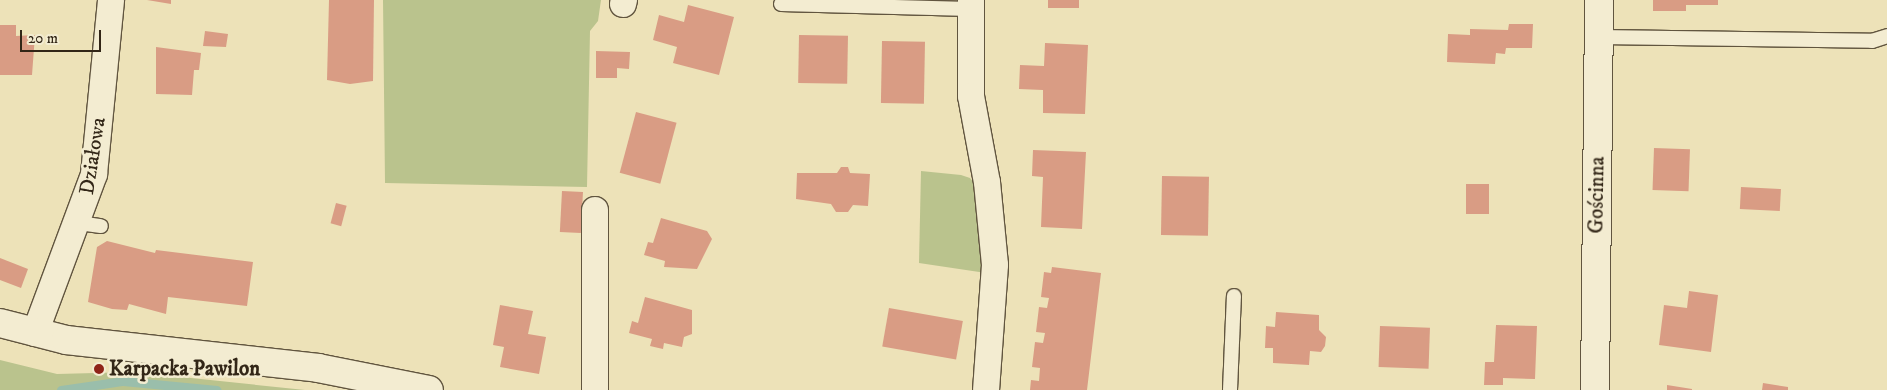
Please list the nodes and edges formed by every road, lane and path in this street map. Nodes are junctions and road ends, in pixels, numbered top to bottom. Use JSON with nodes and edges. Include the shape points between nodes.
{"nodes":[{"id":1,"x":112,"y":0,"type":"edge"},
{"id":2,"x":1599,"y":0,"type":"edge"},
{"id":3,"x":781,"y":4,"type":"dead end"},
{"id":4,"x":970,"y":4,"type":"edge"},
{"id":5,"x":1887,"y":36,"type":"edge"},
{"id":6,"x":1599,"y":37,"type":"junction"},
{"id":7,"x":595,"y":210,"type":"dead end"},
{"id":8,"x":1234,"y":296,"type":"dead end"},
{"id":9,"x":0,"y":323,"type":"edge"},
{"id":10,"x":35,"y":333,"type":"junction"},
{"id":11,"x":428,"y":390,"type":"edge"},
{"id":12,"x":595,"y":390,"type":"edge"},
{"id":13,"x":986,"y":390,"type":"edge"},
{"id":14,"x":1230,"y":390,"type":"edge"},
{"id":15,"x":1595,"y":390,"type":"edge"}],
"edges":[{"from":1,"to":10,"type":"street","name":"Działowa","via":[[90,224]]},
{"from":2,"to":6,"type":"street","name":"Gościnna"},
{"from":3,"to":4,"type":"lane"},
{"from":4,"to":13,"type":"street","via":[[972,96],[988,182],[995,265]]},
{"from":5,"to":6,"type":"lane","via":[[1872,41]]},
{"from":6,"to":15,"type":"street","name":"Gościnna"},
{"from":7,"to":12,"type":"street"},
{"from":8,"to":14,"type":"lane"},
{"from":9,"to":10,"type":"street"},
{"from":10,"to":11,"type":"street","via":[[111,346],[318,368]]}]}
